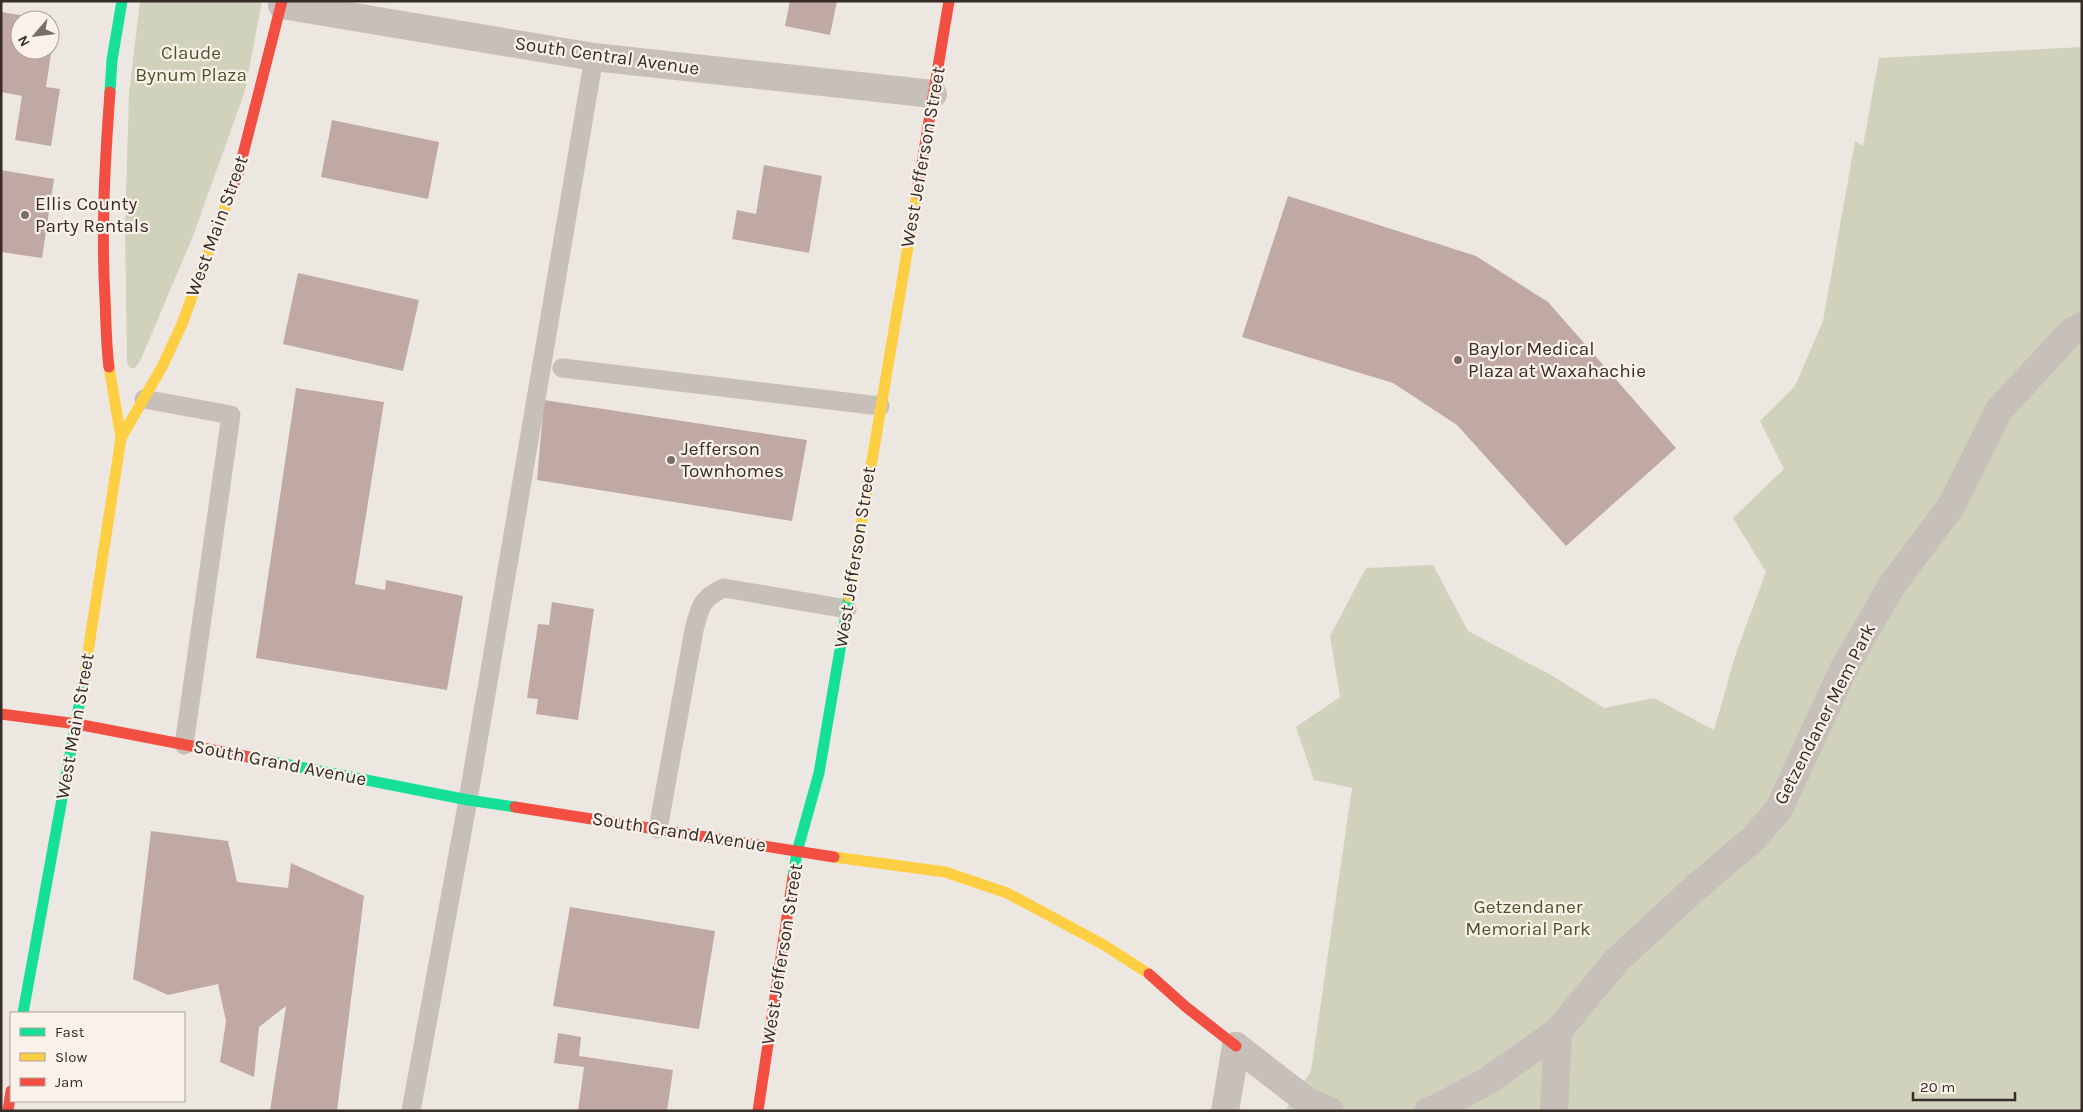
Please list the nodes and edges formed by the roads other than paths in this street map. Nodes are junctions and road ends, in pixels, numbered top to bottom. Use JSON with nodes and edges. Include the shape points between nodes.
{"nodes":[{"id":1,"x":122,"y":1,"type":"edge"},
{"id":2,"x":949,"y":1,"type":"edge"},
{"id":3,"x":282,"y":3,"type":"edge"},
{"id":4,"x":594,"y":57,"type":"junction"},
{"id":5,"x":934,"y":94,"type":"junction"},
{"id":6,"x":2082,"y":326,"type":"edge"},
{"id":7,"x":562,"y":368,"type":"dead end"},
{"id":8,"x":144,"y":399,"type":"junction"},
{"id":9,"x":880,"y":406,"type":"junction"},
{"id":10,"x":121,"y":438,"type":"junction"},
{"id":11,"x":847,"y":609,"type":"junction"},
{"id":12,"x":1,"y":714,"type":"edge"},
{"id":13,"x":77,"y":724,"type":"junction"},
{"id":14,"x":184,"y":745,"type":"junction"},
{"id":15,"x":468,"y":800,"type":"junction"},
{"id":16,"x":658,"y":829,"type":"junction"},
{"id":17,"x":797,"y":852,"type":"junction"},
{"id":18,"x":24,"y":1012,"type":"edge"},
{"id":19,"x":1558,"y":1030,"type":"junction"},
{"id":20,"x":1236,"y":1046,"type":"junction"},
{"id":21,"x":10,"y":1098,"type":"edge"},
{"id":22,"x":8,"y":1111,"type":"edge"},
{"id":23,"x":411,"y":1111,"type":"edge"},
{"id":24,"x":758,"y":1111,"type":"edge"},
{"id":25,"x":1225,"y":1111,"type":"edge"},
{"id":26,"x":1290,"y":1111,"type":"edge"},
{"id":27,"x":1330,"y":1111,"type":"edge"},
{"id":28,"x":1428,"y":1111,"type":"edge"},
{"id":29,"x":1554,"y":1111,"type":"edge"}],
"edges":[{"from":1,"to":10,"type":"street","name":"West Main Street","via":[[112,60],[103,254],[107,352]]},
{"from":2,"to":5,"type":"street","name":"West Jefferson Street"},
{"from":3,"to":4,"type":"street","name":"South Central Avenue"},
{"from":3,"to":8,"type":"street","name":"West Main Street","via":[[238,174],[182,324]]},
{"from":4,"to":5,"type":"street","name":"South Central Avenue"},
{"from":4,"to":15,"type":"lane"},
{"from":5,"to":9,"type":"street","name":"West Jefferson Street"},
{"from":6,"to":19,"type":"street","name":"Getzendaner Mem Park","via":[[2071,332],[1999,410],[1952,505],[1892,585],[1843,670],[1779,809],[1753,839],[1617,960]]},
{"from":7,"to":9,"type":"lane"},
{"from":8,"to":10,"type":"street","name":"West Main Street"},
{"from":8,"to":14,"type":"lane","via":[[231,415]]},
{"from":9,"to":11,"type":"street","name":"West Jefferson Street"},
{"from":10,"to":13,"type":"street","name":"West Main Street"},
{"from":11,"to":16,"type":"lane","via":[[724,588],[709,595],[699,609],[694,630]]},
{"from":11,"to":17,"type":"street","name":"West Jefferson Street","via":[[819,773]]},
{"from":12,"to":13,"type":"street","name":"South Grand Avenue"},
{"from":13,"to":14,"type":"street","name":"South Grand Avenue"},
{"from":13,"to":18,"type":"street","name":"West Main Street"},
{"from":14,"to":15,"type":"street","name":"South Grand Avenue"},
{"from":15,"to":16,"type":"street","name":"South Grand Avenue"},
{"from":15,"to":23,"type":"lane"},
{"from":16,"to":17,"type":"street","name":"South Grand Avenue"},
{"from":17,"to":20,"type":"street","name":"South Grand Avenue","via":[[945,872],[1007,893],[1104,945],[1156,979]]},
{"from":17,"to":24,"type":"street","name":"West Jefferson Street"},
{"from":19,"to":28,"type":"street","name":"Getzendaner Mem Park","via":[[1489,1080]]},
{"from":19,"to":29,"type":"street"},
{"from":20,"to":25,"type":"street"},
{"from":20,"to":26,"type":"street"},
{"from":20,"to":27,"type":"street","via":[[1307,1101]]},
{"from":21,"to":22,"type":"street"}]}
